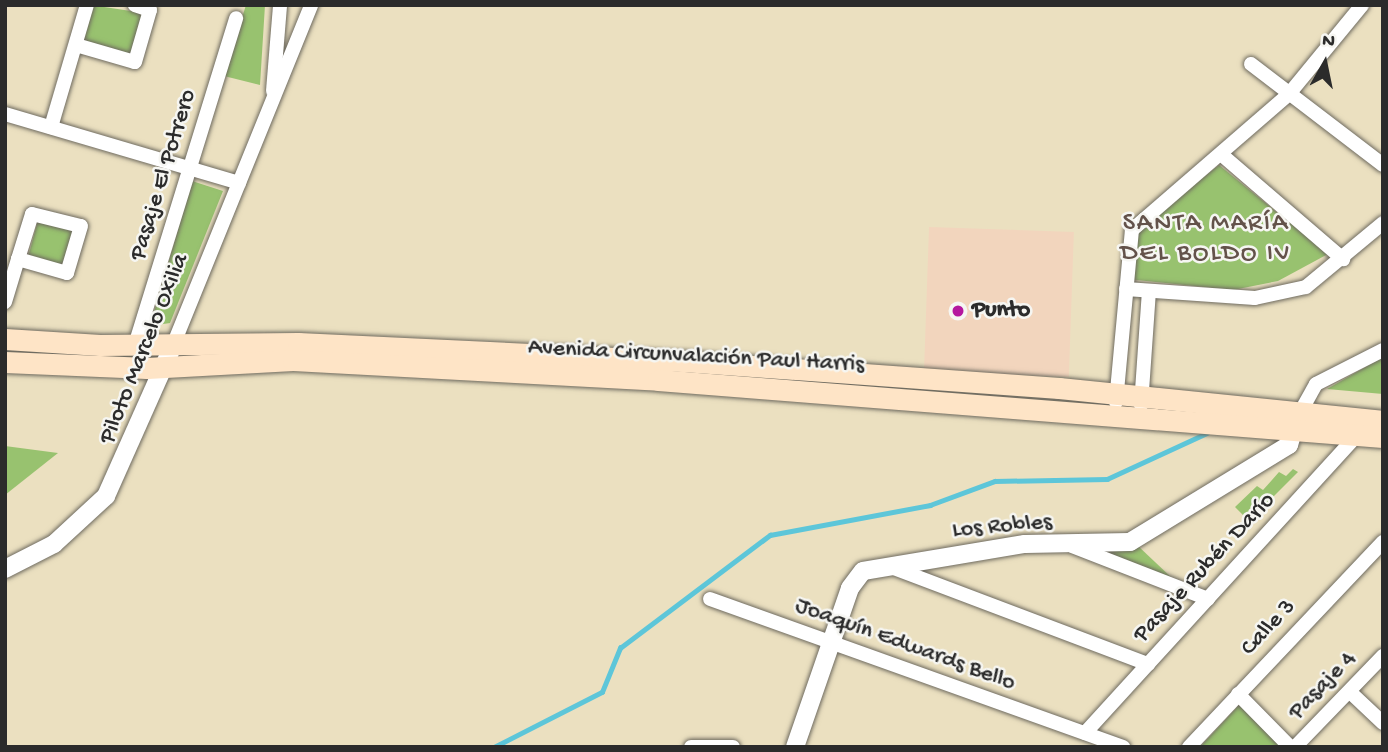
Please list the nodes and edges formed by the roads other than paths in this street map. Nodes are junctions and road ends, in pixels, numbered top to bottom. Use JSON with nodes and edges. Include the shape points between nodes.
{"nodes":[{"id":1,"x":87,"y":5,"type":"edge"},
{"id":2,"x":135,"y":5,"type":"edge"},
{"id":3,"x":280,"y":5,"type":"edge"},
{"id":4,"x":311,"y":5,"type":"edge"},
{"id":5,"x":1362,"y":5,"type":"edge"},
{"id":6,"x":236,"y":18,"type":"dead end"},
{"id":7,"x":76,"y":45,"type":"junction"},
{"id":8,"x":1251,"y":64,"type":"dead end"},
{"id":9,"x":1289,"y":94,"type":"junction"},
{"id":10,"x":273,"y":102,"type":"junction"},
{"id":11,"x":5,"y":114,"type":"edge"},
{"id":12,"x":51,"y":127,"type":"junction"},
{"id":13,"x":1222,"y":155,"type":"junction"},
{"id":14,"x":1383,"y":165,"type":"edge"},
{"id":15,"x":189,"y":168,"type":"junction"},
{"id":16,"x":239,"y":183,"type":"junction"},
{"id":17,"x":1383,"y":223,"type":"edge"},
{"id":18,"x":18,"y":259,"type":"junction"},
{"id":19,"x":1343,"y":259,"type":"junction"},
{"id":20,"x":1126,"y":289,"type":"junction"},
{"id":21,"x":1149,"y":292,"type":"junction"},
{"id":22,"x":5,"y":302,"type":"edge"},
{"id":23,"x":5,"y":339,"type":"edge"},
{"id":24,"x":174,"y":343,"type":"junction"},
{"id":25,"x":135,"y":345,"type":"junction"},
{"id":26,"x":1383,"y":350,"type":"edge"},
{"id":27,"x":5,"y":362,"type":"edge"},
{"id":28,"x":164,"y":368,"type":"junction"},
{"id":29,"x":1115,"y":403,"type":"junction"},
{"id":30,"x":1141,"y":405,"type":"junction"},
{"id":31,"x":1296,"y":420,"type":"junction"},
{"id":32,"x":1383,"y":421,"type":"edge"},
{"id":33,"x":1358,"y":434,"type":"junction"},
{"id":34,"x":1383,"y":437,"type":"edge"},
{"id":35,"x":1383,"y":542,"type":"edge"},
{"id":36,"x":1072,"y":546,"type":"junction"},
{"id":37,"x":883,"y":564,"type":"junction"},
{"id":38,"x":5,"y":569,"type":"edge"},
{"id":39,"x":710,"y":599,"type":"dead end"},
{"id":40,"x":1208,"y":599,"type":"junction"},
{"id":41,"x":831,"y":643,"type":"junction"},
{"id":42,"x":1383,"y":656,"type":"edge"},
{"id":43,"x":1148,"y":664,"type":"junction"},
{"id":44,"x":1350,"y":692,"type":"junction"},
{"id":45,"x":1238,"y":694,"type":"junction"},
{"id":46,"x":1383,"y":723,"type":"edge"},
{"id":47,"x":1085,"y":733,"type":"junction"},
{"id":48,"x":691,"y":747,"type":"edge"},
{"id":49,"x":733,"y":747,"type":"edge"},
{"id":50,"x":795,"y":747,"type":"edge"},
{"id":51,"x":1123,"y":747,"type":"edge"},
{"id":52,"x":1189,"y":747,"type":"edge"},
{"id":53,"x":1292,"y":747,"type":"edge"}],
"edges":[{"from":1,"to":7,"type":"street"},
{"from":2,"to":7,"type":"street","via":[[150,10],[135,62]]},
{"from":3,"to":10,"type":"street","name":"Piloto Marcelo Oxilia"},
{"from":4,"to":10,"type":"street","name":"Piloto Marcelo Oxilia"},
{"from":5,"to":9,"type":"street"},
{"from":6,"to":15,"type":"street","name":"Pasaje El Potrero"},
{"from":7,"to":12,"type":"street"},
{"from":8,"to":9,"type":"street"},
{"from":9,"to":13,"type":"street"},
{"from":9,"to":14,"type":"street"},
{"from":10,"to":16,"type":"street","name":"Piloto Marcelo Oxilia"},
{"from":11,"to":12,"type":"street"},
{"from":12,"to":15,"type":"street"},
{"from":13,"to":19,"type":"street"},
{"from":13,"to":20,"type":"street","via":[[1137,223]]},
{"from":15,"to":16,"type":"street"},
{"from":15,"to":25,"type":"street","name":"Pasaje El Potrero"},
{"from":16,"to":24,"type":"street","name":"Piloto Marcelo Oxilia"},
{"from":17,"to":19,"type":"street"},
{"from":18,"to":18,"type":"street","via":[[32,214],[81,226],[67,273]]},
{"from":18,"to":22,"type":"street"},
{"from":19,"to":21,"type":"street","via":[[1306,286],[1255,298]]},
{"from":20,"to":21,"type":"street"},
{"from":20,"to":29,"type":"street"},
{"from":21,"to":30,"type":"street"},
{"from":23,"to":25,"type":"main road","name":"Avenida Circunvalación Paul Harris"},
{"from":24,"to":25,"type":"main road","name":"Avenida Circunvalación Paul Harris"},
{"from":24,"to":28,"type":"street","name":"Piloto Marcelo Oxilia"},
{"from":24,"to":29,"type":"main road","name":"Avenida Circunvalación Paul Harris","via":[[642,359]]},
{"from":26,"to":31,"type":"street","via":[[1316,384]]},
{"from":27,"to":28,"type":"main road","name":"Avenida Circunvalación Paul Harris"},
{"from":28,"to":29,"type":"main road","name":"Avenida Circunvalación Paul Harris","via":[[292,360]]},
{"from":28,"to":38,"type":"street","name":"Piloto Marcelo Oxilia","via":[[106,496],[54,544]]},
{"from":29,"to":30,"type":"main road","name":"Avenida Circunvalación Paul Harris"},
{"from":30,"to":31,"type":"main road","name":"Avenida Circunvalación Paul Harris"},
{"from":31,"to":32,"type":"main road","name":"Avenida Circunvalación Paul Harris"},
{"from":31,"to":33,"type":"main road","name":"Avenida Circunvalación Paul Harris"},
{"from":31,"to":36,"type":"street","name":"Los Robles","via":[[1289,445],[1154,533],[1130,542]]},
{"from":33,"to":34,"type":"main road","name":"Avenida Circunvalación Paul Harris"},
{"from":33,"to":40,"type":"street","name":"Pasaje Rubén Darío"},
{"from":35,"to":45,"type":"street","name":"Calle 3"},
{"from":36,"to":37,"type":"street","name":"Los Robles","via":[[1025,544]]},
{"from":36,"to":40,"type":"street"},
{"from":37,"to":41,"type":"street","name":"Los Robles","via":[[853,582]]},
{"from":37,"to":43,"type":"street"},
{"from":39,"to":41,"type":"street","name":"Joaquín Edwards Bello"},
{"from":40,"to":43,"type":"street","name":"Pasaje Rubén Darío"},
{"from":41,"to":47,"type":"street","name":"Joaquín Edwards Bello"},
{"from":41,"to":50,"type":"street","name":"Los Robles"},
{"from":42,"to":44,"type":"street","name":"Pasaje 4"},
{"from":43,"to":47,"type":"street","name":"Pasaje Rubén Darío"},
{"from":44,"to":46,"type":"street"},
{"from":44,"to":53,"type":"street","name":"Pasaje 4"},
{"from":45,"to":52,"type":"street","name":"Calle 3"},
{"from":45,"to":53,"type":"street"},
{"from":47,"to":51,"type":"street","name":"Joaquín Edwards Bello"},
{"from":48,"to":49,"type":"street"}]}
